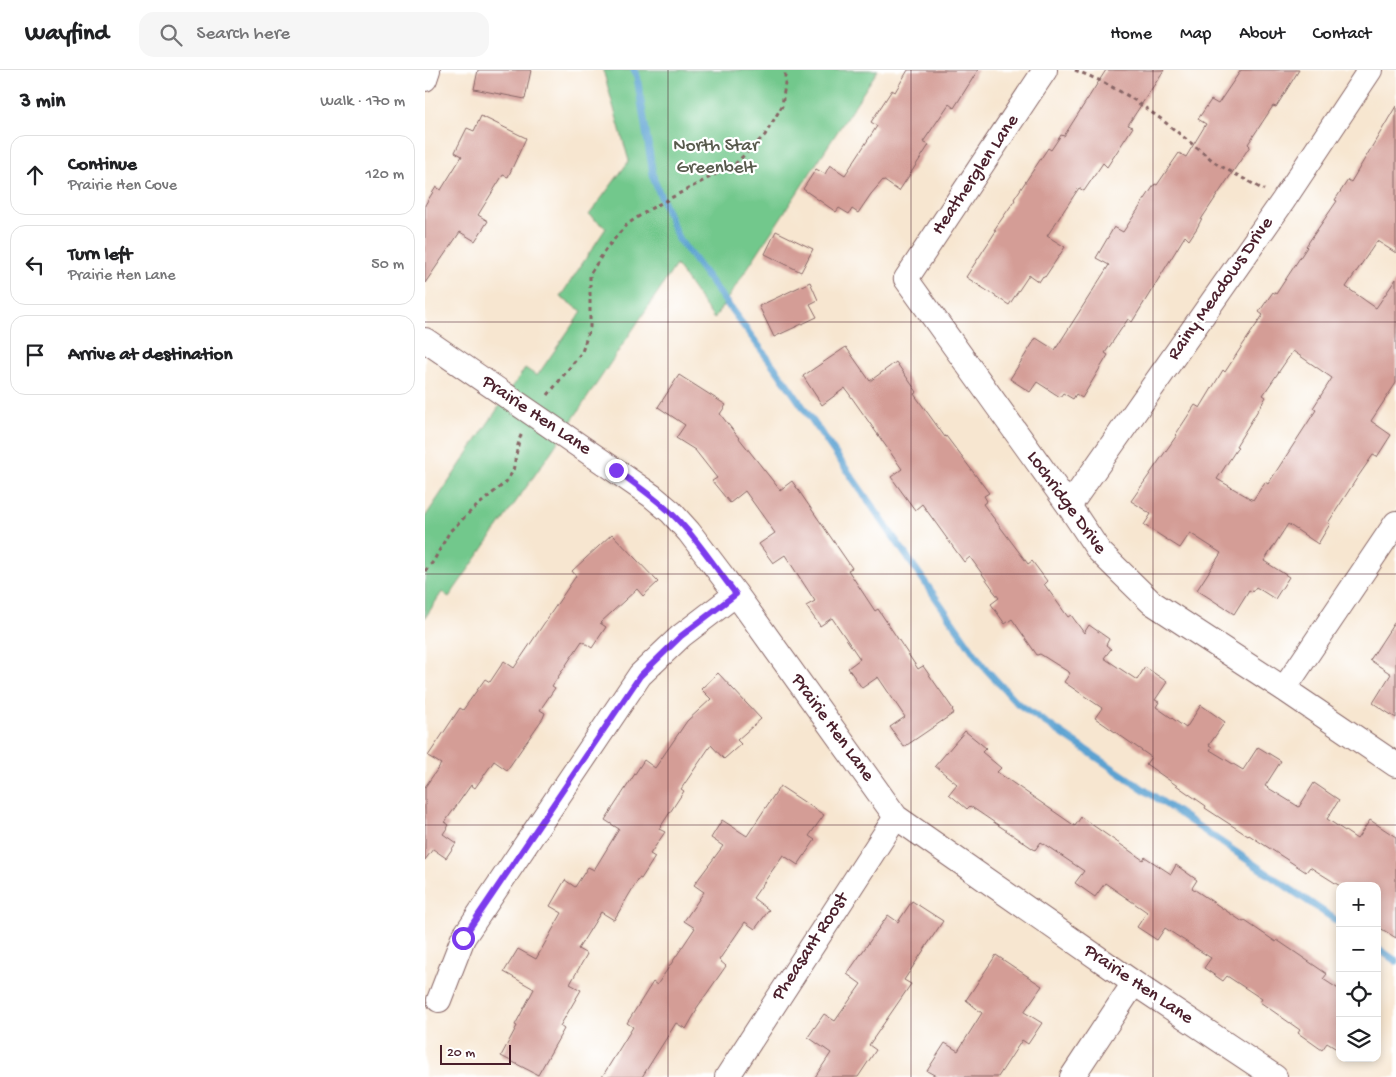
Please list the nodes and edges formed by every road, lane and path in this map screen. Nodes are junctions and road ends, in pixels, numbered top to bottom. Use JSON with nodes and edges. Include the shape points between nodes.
{"nodes":[{"id":1,"x":428,"y":70,"type":"edge"},
{"id":2,"x":785,"y":70,"type":"edge"},
{"id":3,"x":1045,"y":70,"type":"edge"},
{"id":4,"x":1075,"y":70,"type":"edge"},
{"id":5,"x":1370,"y":70,"type":"edge"},
{"id":6,"x":425,"y":79,"type":"edge"},
{"id":7,"x":1283,"y":201,"type":"junction"},
{"id":8,"x":906,"y":279,"type":"joint"},
{"id":9,"x":425,"y":340,"type":"edge"},
{"id":10,"x":546,"y":397,"type":"dead end"},
{"id":11,"x":522,"y":432,"type":"dead end"},
{"id":12,"x":1069,"y":506,"type":"junction"},
{"id":13,"x":1396,"y":523,"type":"edge"},
{"id":14,"x":425,"y":572,"type":"edge"},
{"id":15,"x":736,"y":594,"type":"junction"},
{"id":16,"x":1284,"y":689,"type":"junction"},
{"id":17,"x":1396,"y":765,"type":"edge"},
{"id":18,"x":896,"y":818,"type":"junction"},
{"id":19,"x":1134,"y":983,"type":"junction"},
{"id":20,"x":439,"y":1000,"type":"dead end"},
{"id":21,"x":727,"y":1077,"type":"edge"},
{"id":22,"x":1072,"y":1077,"type":"edge"},
{"id":23,"x":1275,"y":1077,"type":"edge"}],
"edges":[{"from":1,"to":6,"type":"street"},
{"from":2,"to":10,"type":"path","via":[[782,106],[765,135],[735,164],[626,225],[606,249],[590,274],[590,327],[582,352]]},
{"from":3,"to":8,"type":"street","name":"Heatherglen Lane"},
{"from":4,"to":7,"type":"path","via":[[1130,97],[1217,164]]},
{"from":5,"to":7,"type":"street","name":"Rainy Meadows Drive"},
{"from":7,"to":12,"type":"street","name":"Rainy Meadows Drive"},
{"from":8,"to":12,"type":"street","name":"Lochridge Drive"},
{"from":9,"to":15,"type":"street","name":"Prairie Hen Lane","via":[[652,496],[689,532]]},
{"from":11,"to":14,"type":"path","via":[[513,471],[506,482],[450,531]]},
{"from":12,"to":16,"type":"street","name":"Lochridge Drive","via":[[1099,551],[1151,602]]},
{"from":13,"to":16,"type":"street"},
{"from":15,"to":18,"type":"street","name":"Prairie Hen Lane"},
{"from":15,"to":20,"type":"street","via":[[681,636],[640,676],[463,938]]},
{"from":16,"to":17,"type":"street","name":"Lochridge Drive"},
{"from":18,"to":19,"type":"street","name":"Prairie Hen Lane"},
{"from":18,"to":21,"type":"street","name":"Pheasant Roost"},
{"from":19,"to":22,"type":"street"},
{"from":19,"to":23,"type":"street","name":"Prairie Hen Lane"}]}
